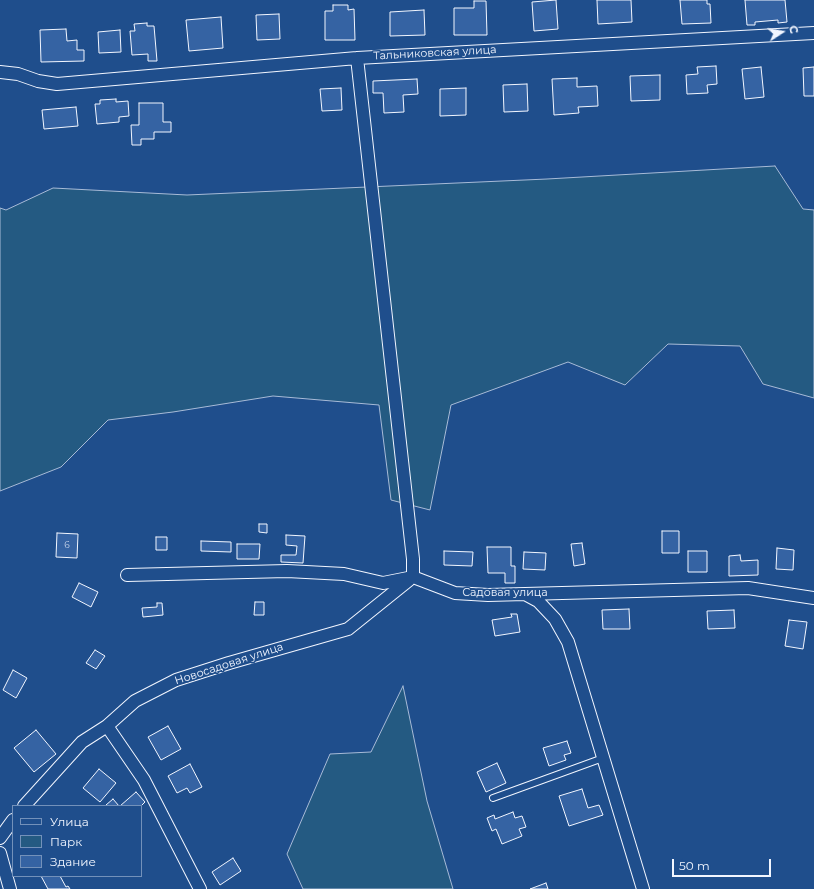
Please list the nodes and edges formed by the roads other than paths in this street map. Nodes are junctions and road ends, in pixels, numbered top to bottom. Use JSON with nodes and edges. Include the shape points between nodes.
{"nodes":[{"id":1,"x":814,"y":33,"type":"edge"},
{"id":2,"x":357,"y":58,"type":"junction"},
{"id":3,"x":0,"y":72,"type":"edge"},
{"id":4,"x":127,"y":575,"type":"dead end"},
{"id":5,"x":413,"y":577,"type":"junction"},
{"id":6,"x":525,"y":594,"type":"junction"},
{"id":7,"x":814,"y":598,"type":"edge"},
{"id":8,"x":106,"y":726,"type":"junction"},
{"id":9,"x":602,"y":758,"type":"junction"},
{"id":10,"x":493,"y":798,"type":"dead end"},
{"id":11,"x":25,"y":805,"type":"edge"},
{"id":12,"x":12,"y":821,"type":"edge"},
{"id":13,"x":0,"y":838,"type":"edge"},
{"id":14,"x":0,"y":853,"type":"edge"},
{"id":15,"x":10,"y":889,"type":"edge"},
{"id":16,"x":200,"y":889,"type":"edge"},
{"id":17,"x":642,"y":889,"type":"edge"}],
"edges":[{"from":1,"to":2,"type":"street","name":"Тальниковская улица"},
{"from":2,"to":3,"type":"street","name":"Тальниковская улица","via":[[57,84]]},
{"from":2,"to":5,"type":"street"},
{"from":4,"to":5,"type":"street","via":[[287,572],[344,574],[383,584]]},
{"from":5,"to":6,"type":"street","name":"Садовая улица","via":[[455,593]]},
{"from":5,"to":8,"type":"street","name":"Новосадовая улица","via":[[348,629],[176,680],[135,701]]},
{"from":6,"to":7,"type":"street","name":"Садовая улица","via":[[748,588]]},
{"from":6,"to":9,"type":"street","via":[[538,601],[555,619],[568,642]]},
{"from":8,"to":11,"type":"street","name":"Новосадовая улица","via":[[82,742]]},
{"from":8,"to":16,"type":"street","via":[[144,780]]},
{"from":9,"to":10,"type":"lane"},
{"from":9,"to":17,"type":"street"},
{"from":12,"to":13,"type":"street"},
{"from":14,"to":15,"type":"street"}]}
